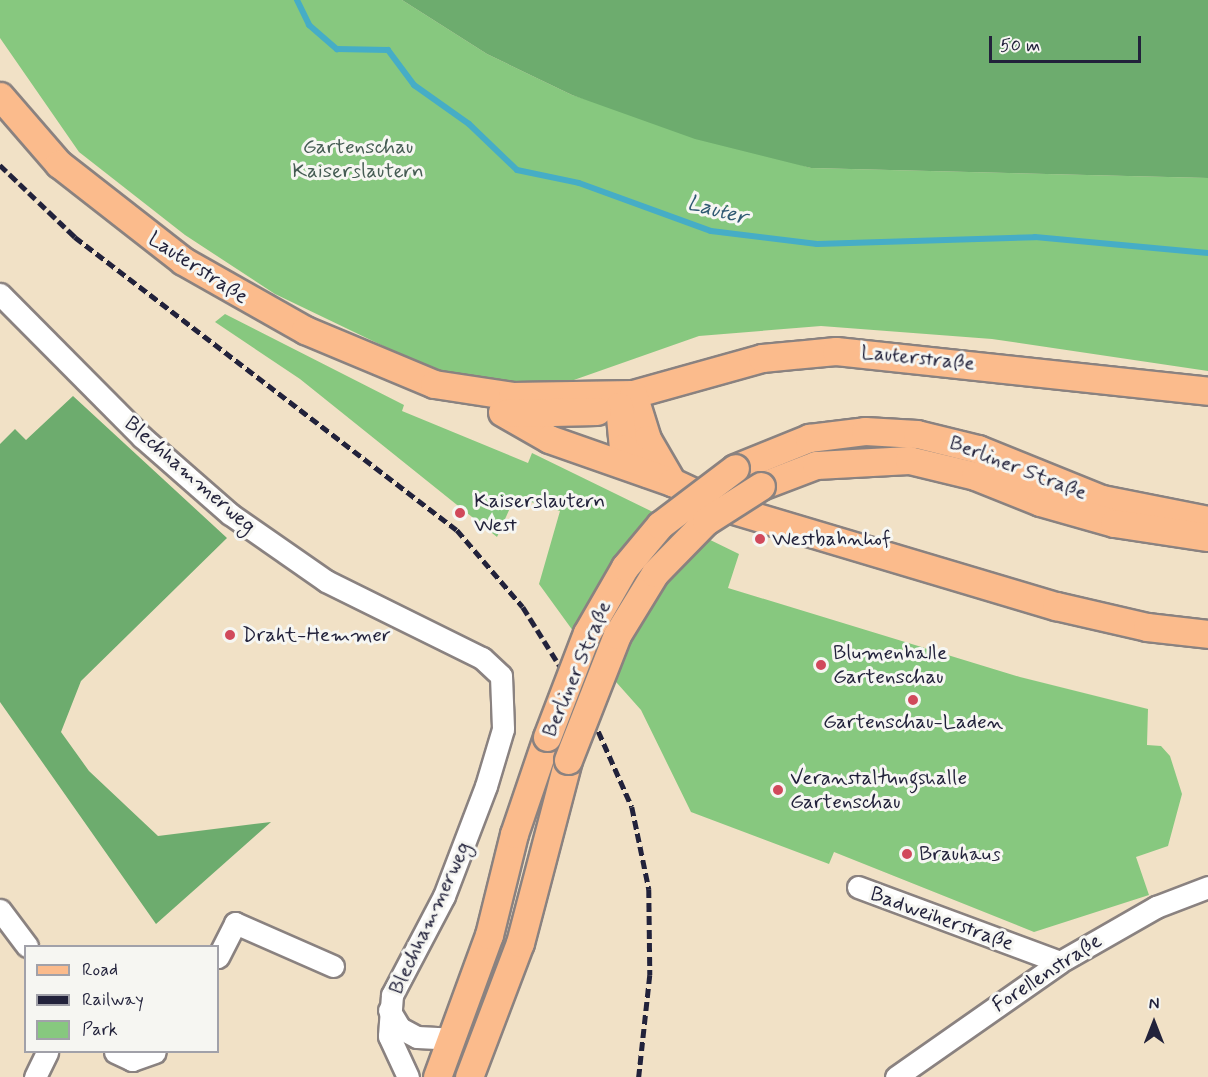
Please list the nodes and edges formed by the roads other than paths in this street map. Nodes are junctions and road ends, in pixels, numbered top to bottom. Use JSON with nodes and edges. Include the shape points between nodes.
{"nodes":[{"id":1,"x":0,"y":96,"type":"edge"},
{"id":2,"x":0,"y":294,"type":"edge"},
{"id":3,"x":434,"y":384,"type":"junction"},
{"id":4,"x":1208,"y":392,"type":"edge"},
{"id":5,"x":626,"y":400,"type":"junction"},
{"id":6,"x":502,"y":412,"type":"junction"},
{"id":7,"x":662,"y":478,"type":"junction"},
{"id":8,"x":1205,"y":534,"type":"edge"},
{"id":9,"x":1204,"y":632,"type":"edge"},
{"id":10,"x":858,"y":887,"type":"dead end"},
{"id":11,"x":1208,"y":887,"type":"edge"},
{"id":12,"x":0,"y":909,"type":"edge"},
{"id":13,"x":26,"y":945,"type":"edge"},
{"id":14,"x":219,"y":955,"type":"edge"},
{"id":15,"x":1060,"y":962,"type":"junction"},
{"id":16,"x":333,"y":966,"type":"dead end"},
{"id":17,"x":389,"y":1010,"type":"junction"},
{"id":18,"x":452,"y":1039,"type":"junction"},
{"id":19,"x":46,"y":1053,"type":"edge"},
{"id":20,"x":117,"y":1053,"type":"edge"},
{"id":21,"x":152,"y":1053,"type":"edge"},
{"id":22,"x":34,"y":1077,"type":"edge"},
{"id":23,"x":408,"y":1077,"type":"edge"},
{"id":24,"x":437,"y":1077,"type":"edge"},
{"id":25,"x":469,"y":1077,"type":"edge"},
{"id":26,"x":896,"y":1077,"type":"edge"}],
"edges":[{"from":1,"to":3,"type":"main road","name":"Lauterstraße","via":[[59,164],[183,261],[304,330]]},
{"from":2,"to":17,"type":"street","name":"Blechhammerweg","via":[[142,437],[230,514],[326,581],[482,658],[501,676],[503,729],[486,786],[444,896]]},
{"from":3,"to":5,"type":"main road","name":"Lauterstraße","via":[[512,396]]},
{"from":3,"to":6,"type":"main road","name":"Lauterstraße"},
{"from":4,"to":5,"type":"main road","name":"Lauterstraße","via":[[836,351],[762,357]]},
{"from":5,"to":6,"type":"main road","name":"Lauterstraße","via":[[558,415]]},
{"from":5,"to":7,"type":"main road","via":[[623,448]]},
{"from":6,"to":7,"type":"main road","via":[[549,438]]},
{"from":7,"to":9,"type":"main road","via":[[730,509],[1056,606]]},
{"from":8,"to":18,"type":"main road","name":"Berliner Straße","bridge":true,"via":[[1102,499],[978,449],[917,434],[865,431],[809,438],[735,468],[660,525],[625,567],[587,633],[548,737]]},
{"from":8,"to":25,"type":"main road","name":"Berliner Straße","bridge":true,"via":[[1073,512],[975,476],[909,460],[816,465],[761,486],[690,535],[650,580],[617,635],[568,760],[520,944]]},
{"from":10,"to":15,"type":"street","name":"Badweiherstraße"},
{"from":11,"to":15,"type":"street","name":"Forellenstraße","via":[[1156,907]]},
{"from":12,"to":13,"type":"street"},
{"from":14,"to":16,"type":"street","via":[[235,923]]},
{"from":15,"to":26,"type":"street","name":"Forellenstraße"},
{"from":17,"to":18,"type":"street","name":"Blechhammerweg","via":[[400,1028],[417,1037]]},
{"from":17,"to":23,"type":"street","name":"Blechhammerweg","via":[[389,1036]]},
{"from":18,"to":24,"type":"main road","name":"Berliner Straße"},
{"from":19,"to":22,"type":"street"},
{"from":20,"to":21,"type":"street","via":[[132,1060]]}]}
